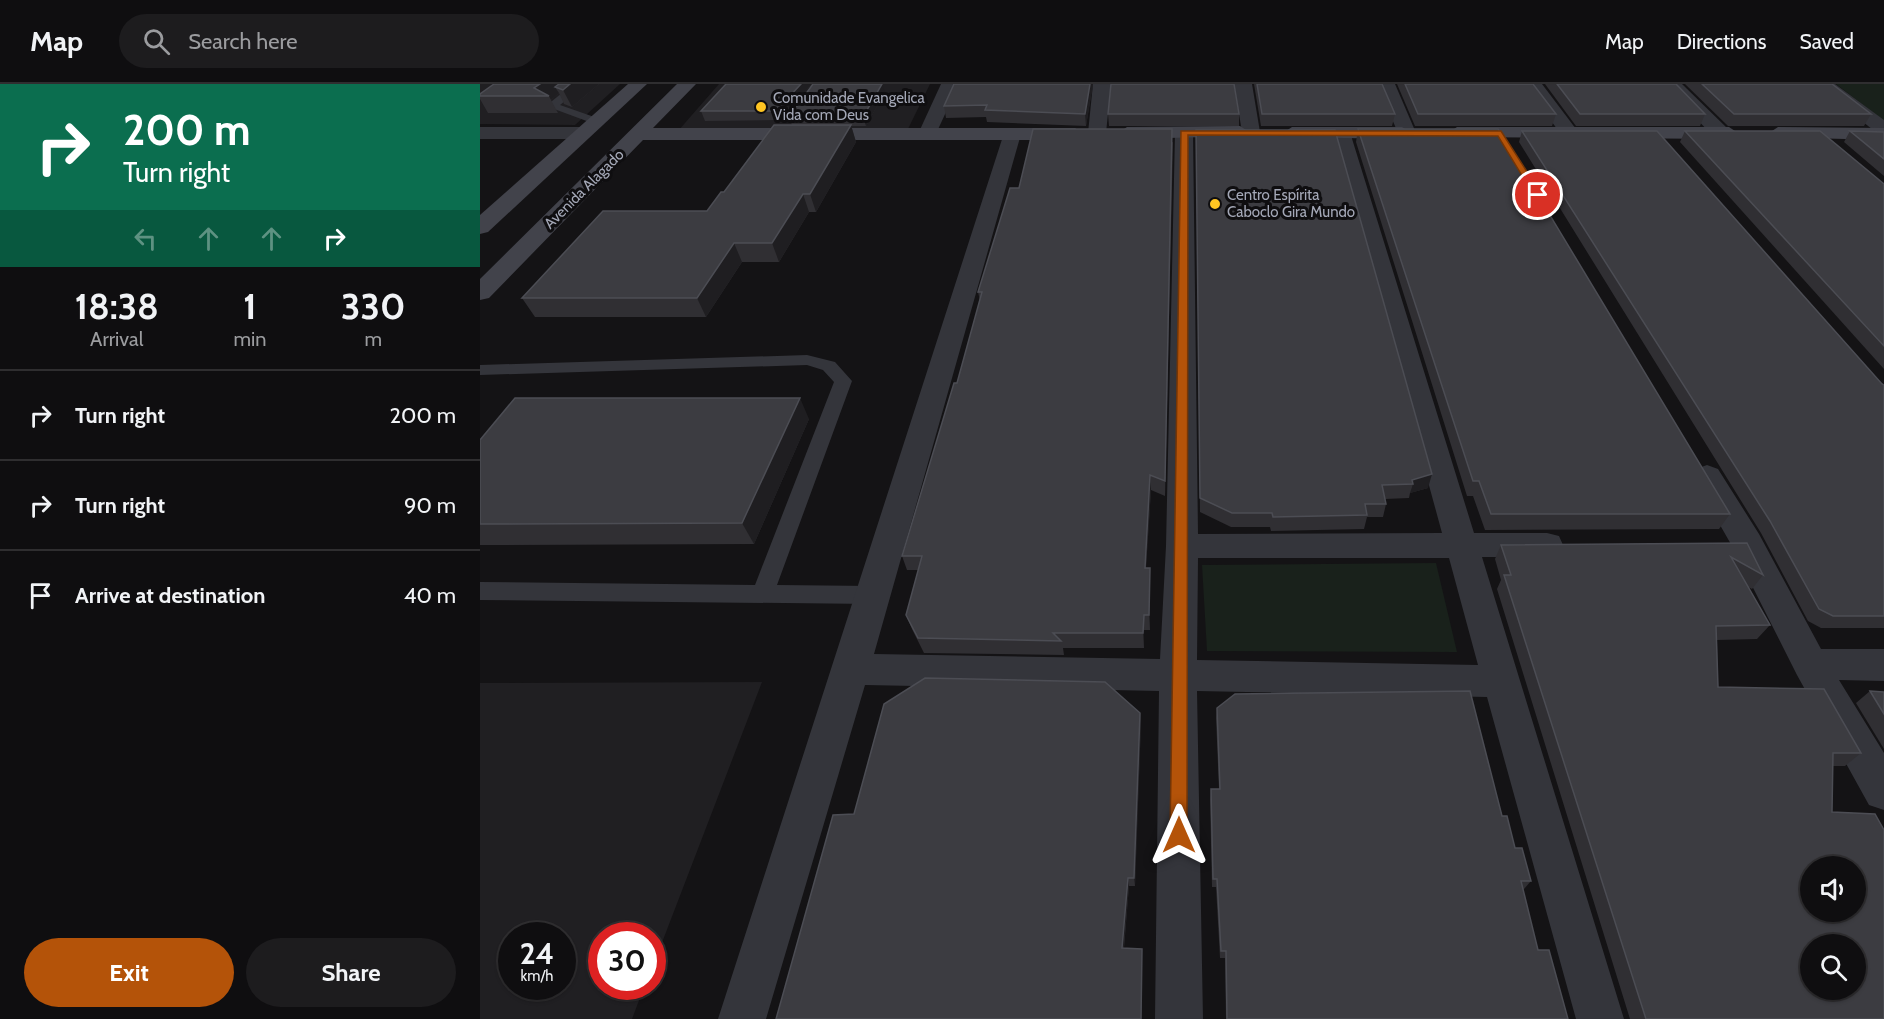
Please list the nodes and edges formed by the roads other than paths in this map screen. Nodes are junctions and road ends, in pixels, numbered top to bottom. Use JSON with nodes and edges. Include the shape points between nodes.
{"nodes":[{"id":1,"x":580,"y":84,"type":"edge"},
{"id":2,"x":638,"y":84,"type":"edge"},
{"id":3,"x":950,"y":84,"type":"edge"},
{"id":4,"x":1102,"y":84,"type":"edge"},
{"id":5,"x":1243,"y":84,"type":"edge"},
{"id":6,"x":1386,"y":84,"type":"edge"},
{"id":7,"x":1533,"y":84,"type":"edge"},
{"id":8,"x":1672,"y":84,"type":"edge"},
{"id":9,"x":1824,"y":84,"type":"edge"},
{"id":10,"x":681,"y":88,"type":"edge"},
{"id":11,"x":589,"y":127,"type":"junction"},
{"id":12,"x":1884,"y":129,"type":"edge"},
{"id":13,"x":1251,"y":132,"type":"junction"},
{"id":14,"x":480,"y":133,"type":"edge"},
{"id":15,"x":1097,"y":133,"type":"junction"},
{"id":16,"x":1184,"y":133,"type":"junction"},
{"id":17,"x":1342,"y":133,"type":"junction"},
{"id":18,"x":1407,"y":133,"type":"junction"},
{"id":19,"x":1501,"y":133,"type":"junction"},
{"id":20,"x":1570,"y":133,"type":"junction"},
{"id":21,"x":1658,"y":133,"type":"junction"},
{"id":22,"x":1721,"y":133,"type":"junction"},
{"id":23,"x":1743,"y":133,"type":"edge"},
{"id":24,"x":1764,"y":133,"type":"edge"},
{"id":25,"x":640,"y":134,"type":"junction"},
{"id":26,"x":927,"y":134,"type":"junction"},
{"id":27,"x":1012,"y":134,"type":"junction"},
{"id":28,"x":1819,"y":134,"type":"junction"},
{"id":29,"x":1884,"y":134,"type":"edge"},
{"id":30,"x":1674,"y":151,"type":"edge"},
{"id":31,"x":1844,"y":154,"type":"edge"},
{"id":32,"x":1519,"y":164,"type":"edge"},
{"id":33,"x":480,"y":227,"type":"edge"},
{"id":34,"x":480,"y":293,"type":"edge"},
{"id":35,"x":480,"y":370,"type":"edge"},
{"id":36,"x":1692,"y":451,"type":"edge"},
{"id":37,"x":1712,"y":543,"type":"edge"},
{"id":38,"x":1747,"y":543,"type":"junction"},
{"id":39,"x":1582,"y":545,"type":"edge"},
{"id":40,"x":1182,"y":546,"type":"junction"},
{"id":41,"x":1464,"y":546,"type":"junction"},
{"id":42,"x":480,"y":591,"type":"edge"},
{"id":43,"x":763,"y":594,"type":"junction"},
{"id":44,"x":873,"y":595,"type":"junction"},
{"id":45,"x":1810,"y":664,"type":"junction"},
{"id":46,"x":1884,"y":665,"type":"edge"},
{"id":47,"x":851,"y":669,"type":"junction"},
{"id":48,"x":1178,"y":674,"type":"junction"},
{"id":49,"x":1499,"y":681,"type":"junction"},
{"id":50,"x":1884,"y":791,"type":"edge"},
{"id":51,"x":742,"y":1019,"type":"edge"},
{"id":52,"x":1179,"y":1019,"type":"edge"},
{"id":53,"x":1600,"y":1019,"type":"edge"}],
"edges":[{"from":1,"to":11,"type":"lane","via":[[552,106]]},
{"from":2,"to":11,"type":"street"},
{"from":3,"to":26,"type":"street"},
{"from":4,"to":15,"type":"street"},
{"from":5,"to":13,"type":"street"},
{"from":6,"to":18,"type":"street"},
{"from":7,"to":20,"type":"street"},
{"from":8,"to":22,"type":"street"},
{"from":9,"to":12,"type":"street"},
{"from":10,"to":25,"type":"street","name":"Avenida Alagado"},
{"from":11,"to":14,"type":"street"},
{"from":11,"to":33,"type":"street"},
{"from":13,"to":16,"type":"street"},
{"from":13,"to":17,"type":"street"},
{"from":15,"to":16,"type":"street"},
{"from":15,"to":27,"type":"street"},
{"from":16,"to":40,"type":"street"},
{"from":17,"to":18,"type":"street"},
{"from":17,"to":41,"type":"street"},
{"from":18,"to":19,"type":"street"},
{"from":19,"to":20,"type":"street"},
{"from":19,"to":32,"type":"street"},
{"from":20,"to":21,"type":"street"},
{"from":21,"to":22,"type":"street"},
{"from":21,"to":30,"type":"street"},
{"from":22,"to":23,"type":"street"},
{"from":24,"to":28,"type":"street"},
{"from":25,"to":26,"type":"street"},
{"from":25,"to":34,"type":"street","name":"Avenida Alagado"},
{"from":26,"to":27,"type":"street"},
{"from":27,"to":44,"type":"street"},
{"from":28,"to":29,"type":"street"},
{"from":28,"to":31,"type":"street"},
{"from":35,"to":43,"type":"lane","via":[[807,360],[829,366],[843,381]]},
{"from":36,"to":38,"type":"street"},
{"from":37,"to":38,"type":"street"},
{"from":38,"to":45,"type":"street"},
{"from":39,"to":41,"type":"street"},
{"from":40,"to":41,"type":"street"},
{"from":40,"to":48,"type":"street"},
{"from":41,"to":49,"type":"street"},
{"from":42,"to":43,"type":"lane"},
{"from":43,"to":44,"type":"lane"},
{"from":44,"to":47,"type":"street"},
{"from":45,"to":46,"type":"street"},
{"from":45,"to":50,"type":"street"},
{"from":47,"to":48,"type":"street"},
{"from":47,"to":51,"type":"street"},
{"from":48,"to":49,"type":"street"},
{"from":48,"to":52,"type":"street"},
{"from":49,"to":53,"type":"street"}]}
